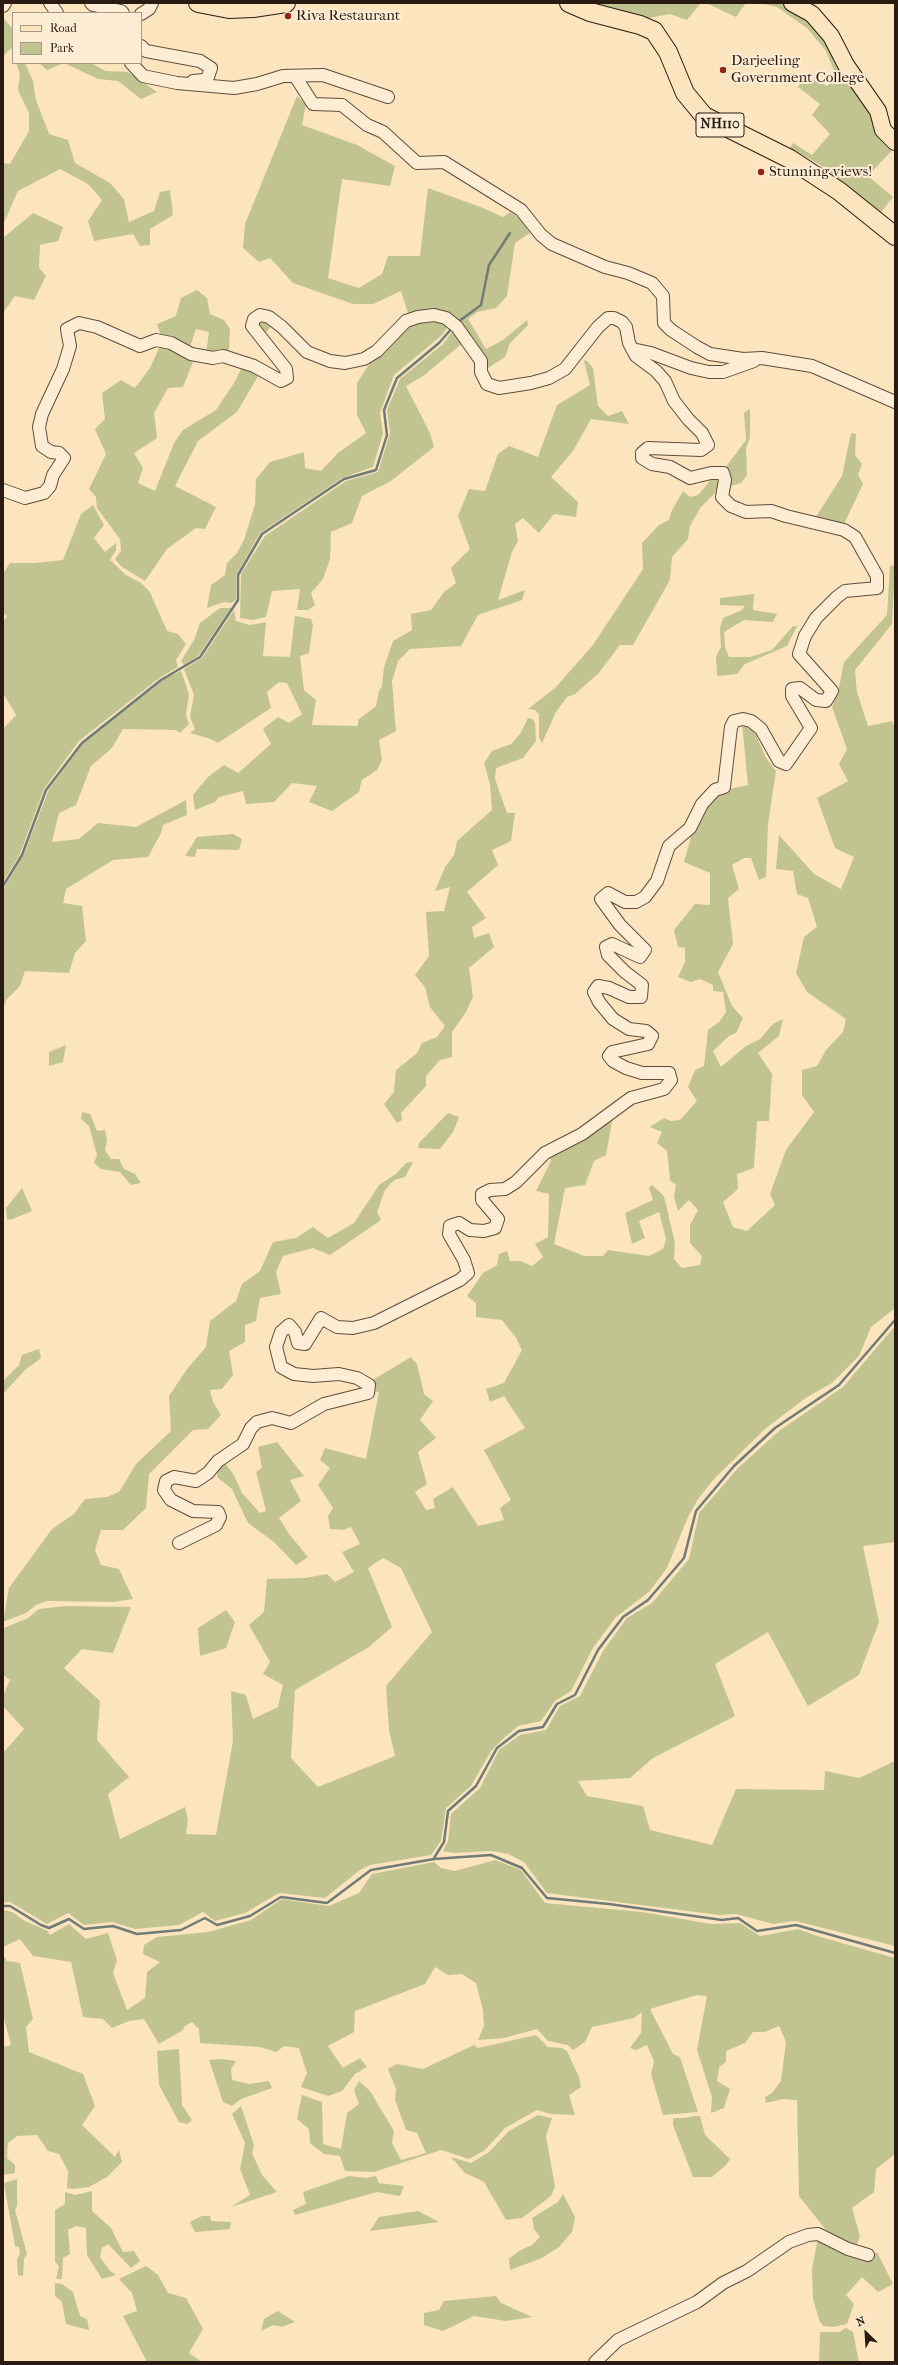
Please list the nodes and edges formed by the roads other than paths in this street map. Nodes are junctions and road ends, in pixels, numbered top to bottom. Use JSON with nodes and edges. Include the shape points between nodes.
{"nodes":[{"id":1,"x":5,"y":3,"type":"edge"},
{"id":2,"x":50,"y":3,"type":"edge"},
{"id":3,"x":91,"y":3,"type":"edge"},
{"id":4,"x":152,"y":3,"type":"edge"},
{"id":5,"x":198,"y":3,"type":"edge"},
{"id":6,"x":286,"y":3,"type":"edge"},
{"id":7,"x":569,"y":3,"type":"edge"},
{"id":8,"x":792,"y":3,"type":"edge"},
{"id":9,"x":3,"y":6,"type":"edge"},
{"id":10,"x":56,"y":12,"type":"edge"},
{"id":11,"x":122,"y":12,"type":"edge"},
{"id":12,"x":142,"y":13,"type":"edge"},
{"id":13,"x":142,"y":47,"type":"edge"},
{"id":14,"x":132,"y":64,"type":"edge"},
{"id":15,"x":295,"y":76,"type":"junction"},
{"id":16,"x":177,"y":83,"type":"junction"},
{"id":17,"x":388,"y":97,"type":"dead end"},
{"id":18,"x":895,"y":142,"type":"edge"},
{"id":19,"x":895,"y":236,"type":"edge"},
{"id":20,"x":632,"y":349,"type":"junction"},
{"id":21,"x":762,"y":358,"type":"junction"},
{"id":22,"x":895,"y":402,"type":"edge"},
{"id":23,"x":3,"y":490,"type":"edge"},
{"id":24,"x":179,"y":1543,"type":"dead end"},
{"id":25,"x":868,"y":2255,"type":"dead end"},
{"id":26,"x":595,"y":2362,"type":"edge"}],
"edges":[{"from":1,"to":9,"type":"street"},
{"from":2,"to":10,"type":"street"},
{"from":3,"to":11,"type":"street"},
{"from":4,"to":12,"type":"street","via":[[149,9]]},
{"from":5,"to":6,"type":"highway","via":[[229,9]]},
{"from":7,"to":19,"type":"highway","number":"NH110","via":[[654,31],[668,52],[685,93],[704,116],[790,159],[839,190]]},
{"from":8,"to":18,"type":"main road","via":[[812,14],[831,36],[846,66],[878,110],[883,130]]},
{"from":13,"to":16,"type":"street","via":[[146,51],[200,61],[211,68],[204,80]]},
{"from":14,"to":16,"type":"street","via":[[143,76]]},
{"from":15,"to":16,"type":"street","via":[[283,76],[234,88]]},
{"from":15,"to":17,"type":"street","via":[[323,75]]},
{"from":15,"to":21,"type":"street","via":[[313,104],[342,105],[367,125],[383,132],[417,162],[444,162],[521,210],[541,235],[552,244],[605,267],[652,283],[663,296],[664,322],[671,330],[697,347],[710,354],[743,359]]},
{"from":20,"to":21,"type":"street","via":[[651,352],[709,372],[723,372]]},
{"from":20,"to":23,"type":"street","via":[[622,322],[608,318],[588,338],[565,369],[549,378],[499,388],[487,384],[481,372],[481,361],[457,327],[446,318],[434,315],[406,321],[376,352],[364,360],[345,363],[330,361],[308,352],[282,326],[269,316],[260,315],[254,319],[252,326],[286,369],[287,378],[281,381],[254,366],[223,356],[213,358],[191,354],[171,343],[156,340],[140,346],[97,327],[79,323],[67,329],[70,346],[39,427],[42,446],[64,458],[44,493],[25,498]]},
{"from":20,"to":24,"type":"street","via":[[636,356],[656,370],[665,381],[674,401],[702,433],[708,445],[701,450],[648,448],[642,453],[642,458],[690,478],[723,473],[725,480],[722,497],[731,506],[746,512],[771,510],[844,530],[855,537],[866,555],[877,576],[877,588],[846,591],[816,618],[805,636],[799,654],[832,691],[826,701],[816,700],[800,688],[792,689],[792,696],[811,728],[786,764],[779,761],[761,729],[752,721],[734,721],[731,727],[724,787],[715,790],[702,804],[690,828],[669,846],[658,882],[645,897],[636,902],[625,902],[608,893],[601,899],[620,925],[645,950],[640,957],[612,944],[606,947],[608,955],[642,985],[641,996],[629,997],[598,986],[594,992],[613,1019],[629,1028],[646,1030],[652,1036],[648,1044],[612,1052],[609,1056],[626,1068],[642,1073],[669,1073],[671,1080],[664,1089],[631,1098],[582,1134],[545,1153],[516,1182],[505,1189],[490,1190],[482,1194],[482,1200],[498,1219],[495,1228],[484,1231],[470,1230],[459,1223],[450,1226],[449,1234],[464,1260],[468,1273],[460,1280],[374,1323],[353,1328],[337,1327],[320,1318],[305,1344],[298,1343],[290,1325],[281,1332],[276,1347],[281,1368],[294,1374],[339,1374],[357,1378],[369,1385],[368,1393],[324,1404],[291,1423],[272,1418],[257,1422],[243,1444],[218,1461],[208,1473],[196,1481],[174,1476],[166,1481],[164,1490],[171,1500],[193,1512],[218,1512],[220,1517],[216,1525]]},
{"from":21,"to":22,"type":"street","via":[[812,366]]},
{"from":25,"to":26,"type":"street","via":[[848,2249],[818,2234],[789,2242],[697,2302],[618,2340]]}]}
